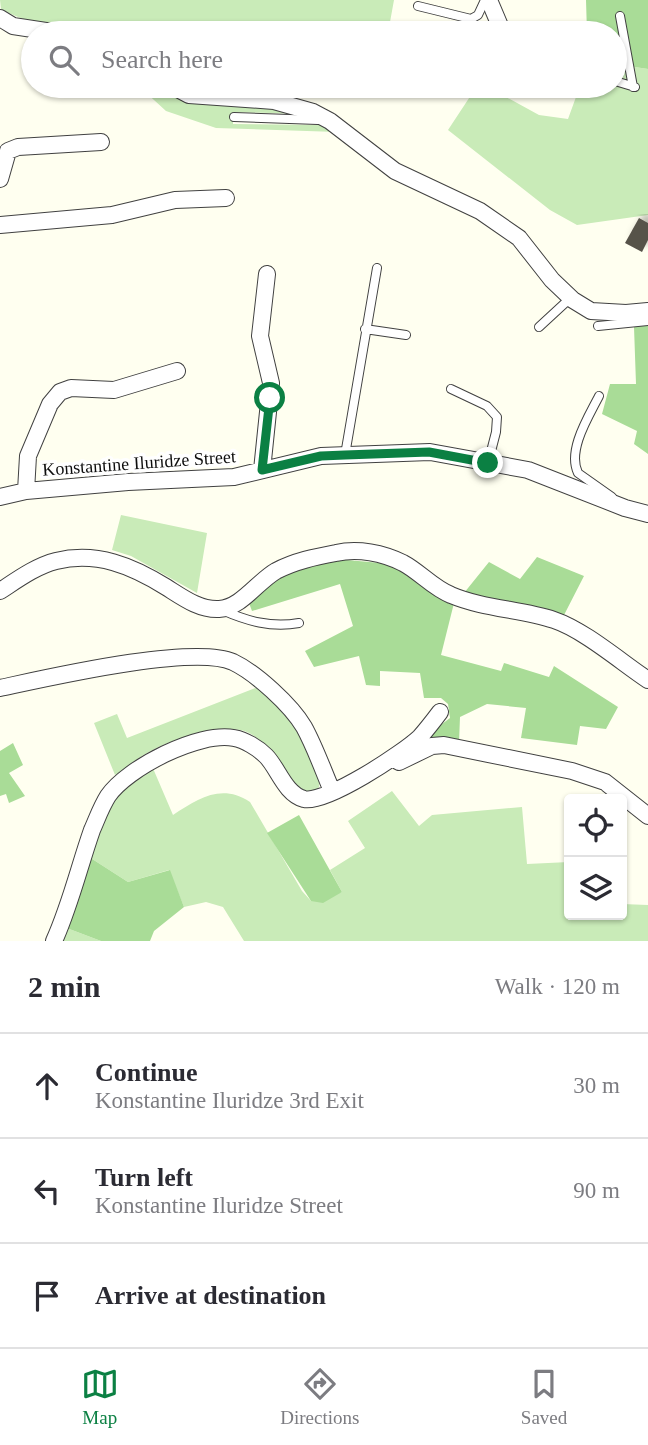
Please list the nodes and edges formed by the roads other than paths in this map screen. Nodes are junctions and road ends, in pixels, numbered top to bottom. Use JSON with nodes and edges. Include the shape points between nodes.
{"nodes":[{"id":1,"x":487,"y":0,"type":"edge"},
{"id":2,"x":418,"y":6,"type":"dead end"},
{"id":3,"x":620,"y":16,"type":"dead end"},
{"id":4,"x":0,"y":18,"type":"edge"},
{"id":5,"x":497,"y":21,"type":"edge"},
{"id":6,"x":621,"y":21,"type":"edge"},
{"id":7,"x":21,"y":27,"type":"edge"},
{"id":8,"x":627,"y":49,"type":"edge"},
{"id":9,"x":627,"y":85,"type":"edge"},
{"id":10,"x":232,"y":98,"type":"edge"},
{"id":11,"x":234,"y":117,"type":"dead end"},
{"id":12,"x":338,"y":127,"type":"junction"},
{"id":13,"x":102,"y":142,"type":"dead end"},
{"id":14,"x":0,"y":179,"type":"edge"},
{"id":15,"x":226,"y":198,"type":"dead end"},
{"id":16,"x":0,"y":225,"type":"edge"},
{"id":17,"x":377,"y":268,"type":"dead end"},
{"id":18,"x":267,"y":274,"type":"dead end"},
{"id":19,"x":572,"y":300,"type":"junction"},
{"id":20,"x":648,"y":311,"type":"edge"},
{"id":21,"x":648,"y":321,"type":"edge"},
{"id":22,"x":598,"y":326,"type":"dead end"},
{"id":23,"x":540,"y":327,"type":"dead end"},
{"id":24,"x":365,"y":329,"type":"junction"},
{"id":25,"x":406,"y":335,"type":"dead end"},
{"id":26,"x":177,"y":370,"type":"dead end"},
{"id":27,"x":452,"y":389,"type":"dead end"},
{"id":28,"x":599,"y":396,"type":"dead end"},
{"id":29,"x":345,"y":455,"type":"junction"},
{"id":30,"x":488,"y":463,"type":"junction"},
{"id":31,"x":262,"y":470,"type":"junction"},
{"id":32,"x":26,"y":491,"type":"junction"},
{"id":33,"x":0,"y":497,"type":"edge"},
{"id":34,"x":625,"y":508,"type":"junction"},
{"id":35,"x":648,"y":514,"type":"edge"},
{"id":36,"x":0,"y":591,"type":"edge"},
{"id":37,"x":219,"y":609,"type":"junction"},
{"id":38,"x":299,"y":622,"type":"dead end"},
{"id":39,"x":648,"y":680,"type":"edge"},
{"id":40,"x":0,"y":688,"type":"edge"},
{"id":41,"x":440,"y":712,"type":"dead end"},
{"id":42,"x":380,"y":767,"type":"junction"},
{"id":43,"x":332,"y":791,"type":"junction"},
{"id":44,"x":648,"y":816,"type":"edge"},
{"id":45,"x":54,"y":941,"type":"edge"}],
"edges":[{"from":1,"to":2,"type":"lane","via":[[471,19]]},
{"from":1,"to":5,"type":"street"},
{"from":3,"to":6,"type":"lane"},
{"from":4,"to":7,"type":"street"},
{"from":8,"to":9,"type":"lane","via":[[635,87]]},
{"from":10,"to":12,"type":"street","via":[[274,101],[313,112]]},
{"from":11,"to":12,"type":"lane","via":[[307,119]]},
{"from":12,"to":19,"type":"street","via":[[395,171],[480,211],[519,238]]},
{"from":13,"to":14,"type":"street","via":[[18,147],[8,151]]},
{"from":15,"to":16,"type":"street","via":[[175,200],[112,215]]},
{"from":17,"to":24,"type":"lane"},
{"from":18,"to":31,"type":"street","via":[[260,336],[271,383]]},
{"from":19,"to":20,"type":"street","via":[[591,311]]},
{"from":19,"to":23,"type":"lane"},
{"from":21,"to":22,"type":"lane"},
{"from":24,"to":25,"type":"lane"},
{"from":24,"to":29,"type":"lane"},
{"from":26,"to":32,"type":"street","via":[[114,390],[60,391],[28,456]]},
{"from":27,"to":30,"type":"lane","via":[[486,406],[497,417]]},
{"from":28,"to":34,"type":"lane","via":[[583,426],[575,467]]},
{"from":29,"to":30,"type":"street","name":"Konstantine Iluridze Street","via":[[429,452]]},
{"from":29,"to":31,"type":"street","name":"Konstantine Iluridze Street"},
{"from":30,"to":34,"type":"street","name":"Konstantine Iluridze Street","via":[[528,470]]},
{"from":31,"to":32,"type":"street","name":"Konstantine Iluridze Street","via":[[234,477]]},
{"from":32,"to":33,"type":"street","name":"Konstantine Iluridze Street"},
{"from":34,"to":35,"type":"street","name":"Konstantine Iluridze Street"},
{"from":36,"to":37,"type":"street","via":[[55,561],[109,560],[137,569],[194,604]]},
{"from":37,"to":38,"type":"lane","via":[[270,625]]},
{"from":37,"to":39,"type":"street","via":[[304,559],[346,551],[375,553],[404,564],[448,594],[568,625]]},
{"from":40,"to":43,"type":"street","via":[[79,671],[165,660],[204,656],[232,662],[262,682],[303,726]]},
{"from":41,"to":42,"type":"street","via":[[420,736]]},
{"from":42,"to":43,"type":"street"},
{"from":42,"to":44,"type":"street","via":[[444,745],[605,782]]},
{"from":43,"to":45,"type":"street","via":[[304,799],[291,791],[266,756],[232,737],[211,737],[140,767],[120,781],[100,810]]}]}
